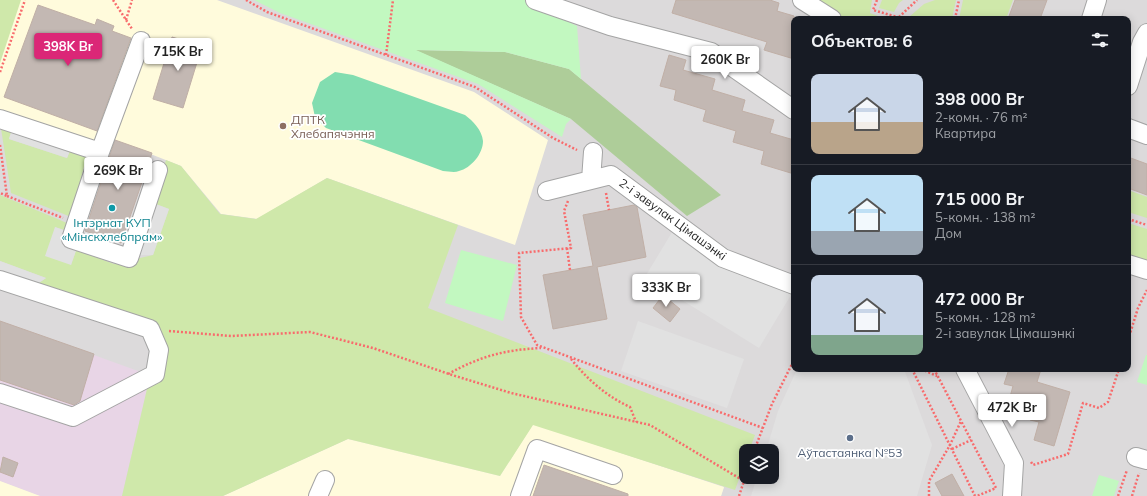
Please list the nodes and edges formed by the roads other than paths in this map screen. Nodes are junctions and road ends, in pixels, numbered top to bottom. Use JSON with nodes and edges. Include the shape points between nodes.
{"nodes":[{"id":1,"x":535,"y":0,"type":"edge"},
{"id":2,"x":802,"y":0,"type":"edge"},
{"id":3,"x":1097,"y":0,"type":"edge"},
{"id":4,"x":827,"y":16,"type":"edge"},
{"id":5,"x":1092,"y":16,"type":"edge"},
{"id":6,"x":1139,"y":37,"type":"edge"},
{"id":7,"x":141,"y":41,"type":"road end"},
{"id":8,"x":1131,"y":73,"type":"edge"},
{"id":9,"x":791,"y":108,"type":"edge"},
{"id":10,"x":0,"y":119,"type":"edge"},
{"id":11,"x":1131,"y":129,"type":"edge"},
{"id":12,"x":1147,"y":135,"type":"edge"},
{"id":13,"x":100,"y":152,"type":"junction"},
{"id":14,"x":585,"y":154,"type":"road end"},
{"id":15,"x":158,"y":170,"type":"dead end"},
{"id":16,"x":583,"y":182,"type":"junction"},
{"id":17,"x":547,"y":192,"type":"dead end"},
{"id":18,"x":1131,"y":265,"type":"edge"},
{"id":19,"x":1147,"y":270,"type":"edge"},
{"id":20,"x":0,"y":280,"type":"edge"},
{"id":21,"x":791,"y":284,"type":"edge"},
{"id":22,"x":967,"y":372,"type":"edge"},
{"id":23,"x":0,"y":393,"type":"edge"},
{"id":24,"x":613,"y":475,"type":"dead end"},
{"id":25,"x":520,"y":496,"type":"edge"},
{"id":26,"x":1012,"y":496,"type":"edge"}],
"edges":[{"from":1,"to":9,"type":"street","via":[[610,26],[711,52]]},
{"from":2,"to":4,"type":"street"},
{"from":3,"to":5,"type":"street"},
{"from":6,"to":8,"type":"street"},
{"from":7,"to":13,"type":"street"},
{"from":10,"to":13,"type":"street"},
{"from":11,"to":12,"type":"street"},
{"from":13,"to":15,"type":"street","via":[[71,239],[129,258]]},
{"from":14,"to":16,"type":"street"},
{"from":16,"to":17,"type":"street"},
{"from":16,"to":21,"type":"street","name":"2-і завулак Цімашэнкі","via":[[611,175],[723,258]]},
{"from":18,"to":19,"type":"street"},
{"from":20,"to":23,"type":"street","via":[[150,329],[159,350],[155,374],[73,417]]},
{"from":22,"to":26,"type":"street","via":[[1014,463]]},
{"from":24,"to":25,"type":"street","via":[[537,449]]}]}
